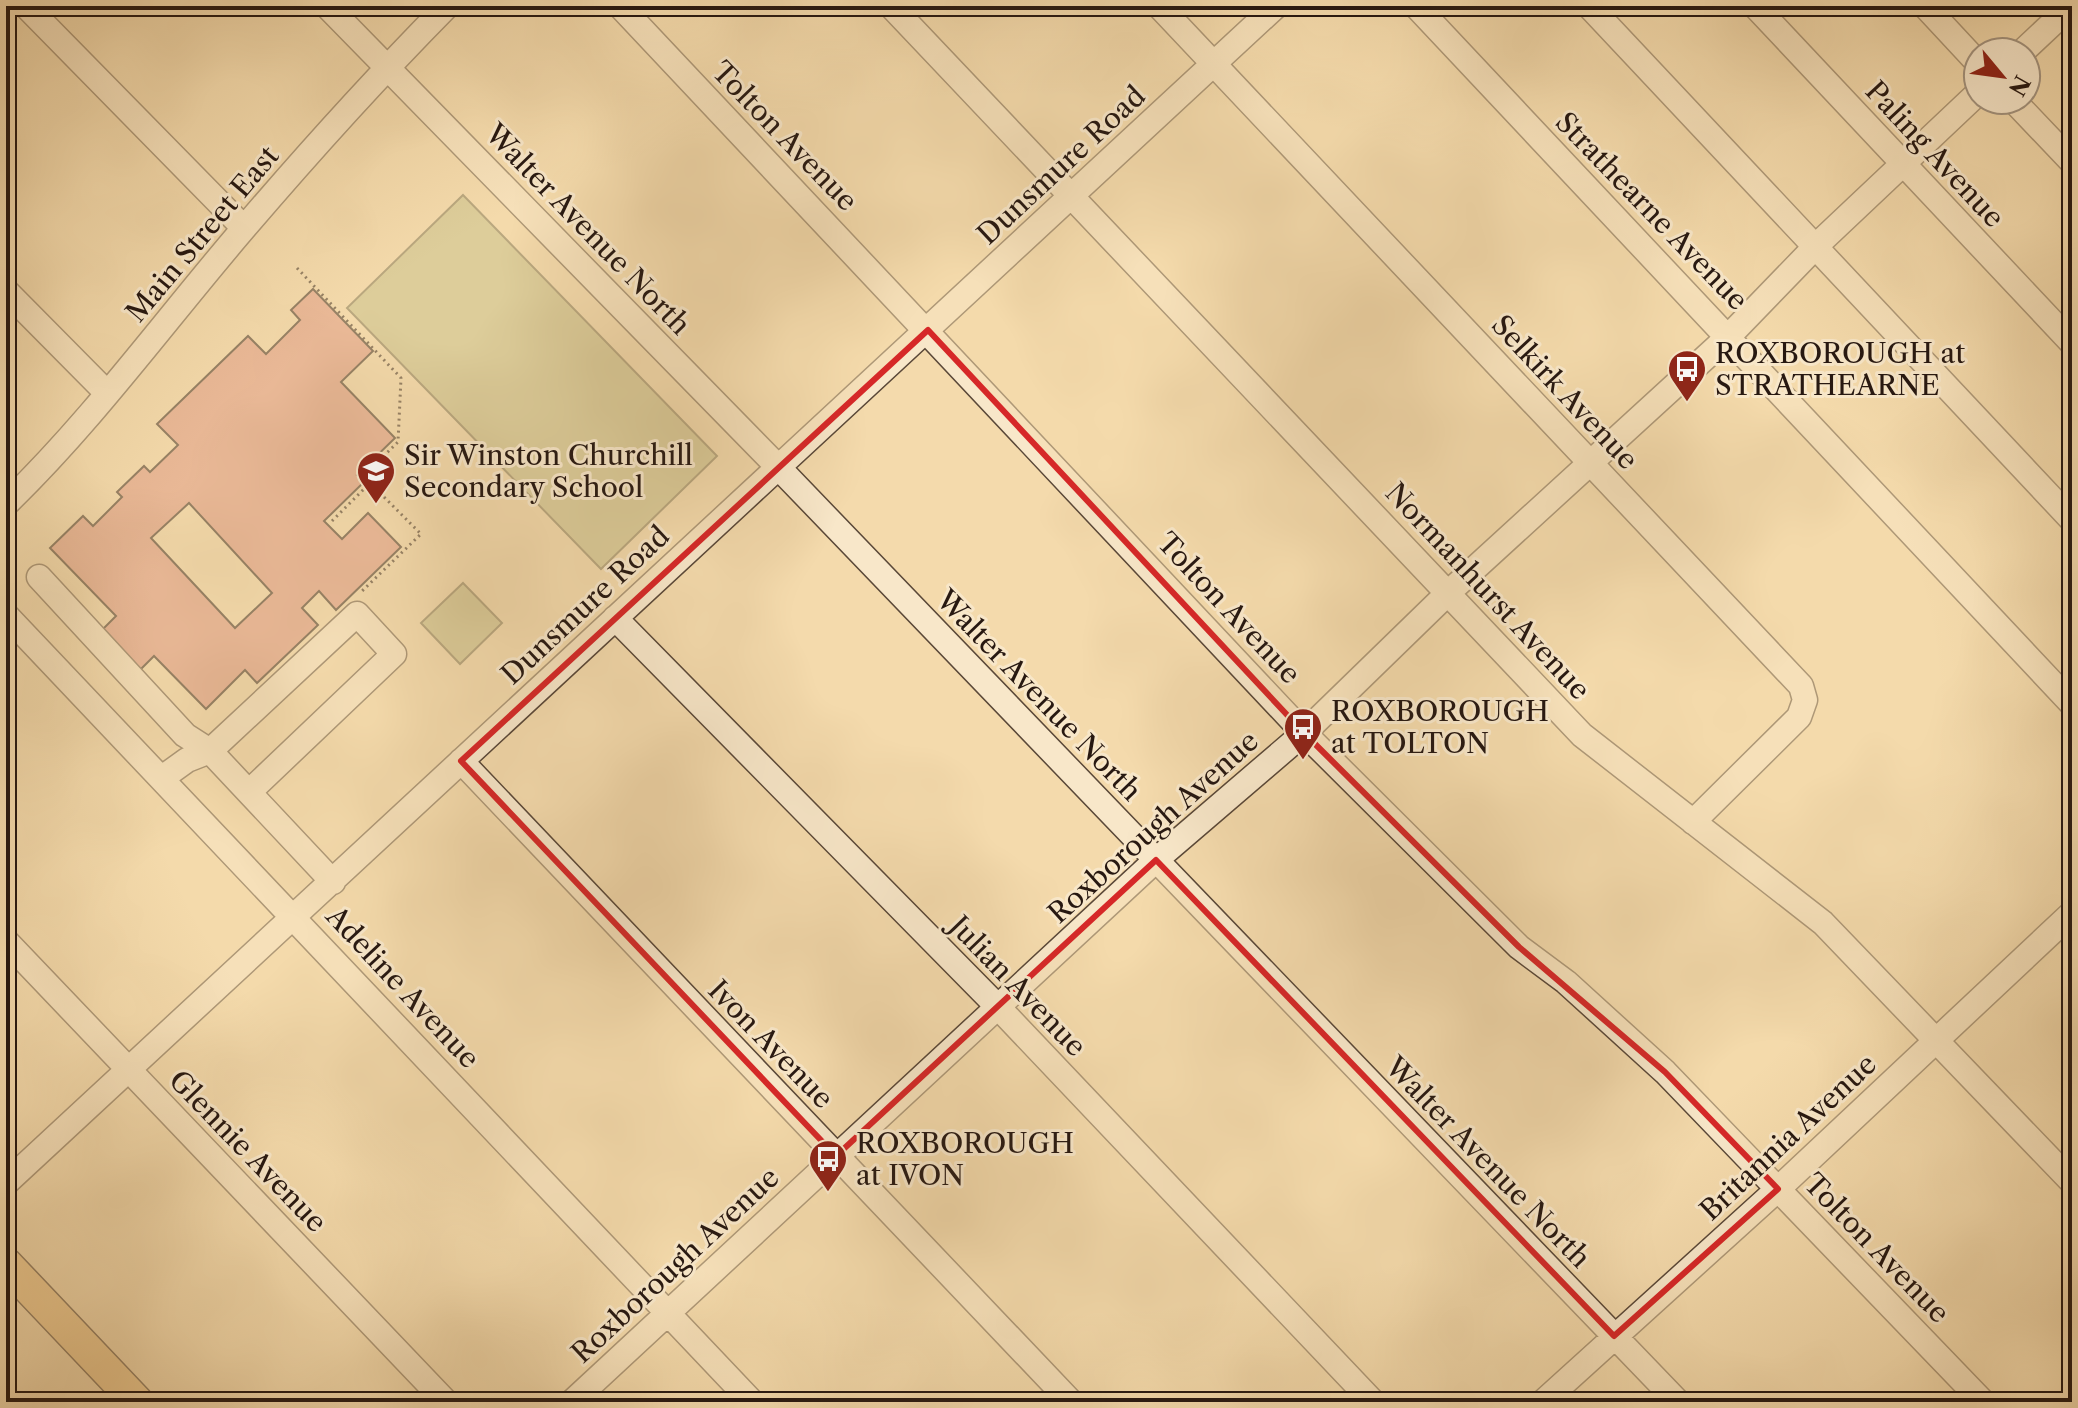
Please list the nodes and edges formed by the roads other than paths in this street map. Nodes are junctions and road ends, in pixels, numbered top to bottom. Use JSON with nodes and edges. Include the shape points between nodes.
{"nodes":[{"id":1,"x":26,"y":6,"type":"edge"},
{"id":2,"x":327,"y":6,"type":"edge"},
{"id":3,"x":447,"y":6,"type":"edge"},
{"id":4,"x":620,"y":6,"type":"edge"},
{"id":5,"x":891,"y":6,"type":"edge"},
{"id":6,"x":1159,"y":6,"type":"edge"},
{"id":7,"x":1276,"y":6,"type":"edge"},
{"id":8,"x":1416,"y":6,"type":"edge"},
{"id":9,"x":1589,"y":6,"type":"edge"},
{"id":10,"x":1755,"y":6,"type":"edge"},
{"id":11,"x":1925,"y":6,"type":"edge"},
{"id":12,"x":2071,"y":6,"type":"edge"},
{"id":13,"x":2039,"y":36,"type":"edge"},
{"id":14,"x":1962,"y":46,"type":"edge"},
{"id":15,"x":1213,"y":64,"type":"junction"},
{"id":16,"x":387,"y":67,"type":"junction"},
{"id":17,"x":1962,"y":109,"type":"edge"},
{"id":18,"x":2028,"y":116,"type":"edge"},
{"id":19,"x":2072,"y":162,"type":"edge"},
{"id":20,"x":1904,"y":165,"type":"junction"},
{"id":21,"x":1072,"y":196,"type":"junction"},
{"id":22,"x":244,"y":228,"type":"junction"},
{"id":23,"x":1817,"y":245,"type":"junction"},
{"id":24,"x":6,"y":291,"type":"edge"},
{"id":25,"x":928,"y":330,"type":"junction"},
{"id":26,"x":1729,"y":336,"type":"junction"},
{"id":27,"x":2072,"y":343,"type":"edge"},
{"id":28,"x":106,"y":392,"type":"junction"},
{"id":29,"x":1590,"y":463,"type":"junction"},
{"id":30,"x":779,"y":468,"type":"junction"},
{"id":31,"x":6,"y":504,"type":"edge"},
{"id":32,"x":2072,"y":520,"type":"edge"},
{"id":33,"x":39,"y":577,"type":"dead end"},
{"id":34,"x":1449,"y":592,"type":"junction"},
{"id":35,"x":6,"y":615,"type":"edge"},
{"id":36,"x":615,"y":618,"type":"junction"},
{"id":37,"x":2072,"y":704,"type":"edge"},
{"id":38,"x":1304,"y":733,"type":"junction"},
{"id":39,"x":210,"y":751,"type":"junction"},
{"id":40,"x":461,"y":761,"type":"junction"},
{"id":41,"x":162,"y":778,"type":"junction"},
{"id":42,"x":249,"y":792,"type":"junction"},
{"id":43,"x":1693,"y":822,"type":"junction"},
{"id":44,"x":1156,"y":860,"type":"junction"},
{"id":45,"x":333,"y":882,"type":"junction"},
{"id":46,"x":2072,"y":913,"type":"edge"},
{"id":47,"x":296,"y":917,"type":"junction"},
{"id":48,"x":6,"y":941,"type":"edge"},
{"id":49,"x":998,"y":1007,"type":"junction"},
{"id":50,"x":1935,"y":1040,"type":"junction"},
{"id":51,"x":129,"y":1069,"type":"junction"},
{"id":52,"x":836,"y":1156,"type":"junction"},
{"id":53,"x":2072,"y":1182,"type":"edge"},
{"id":54,"x":6,"y":1183,"type":"edge"},
{"id":55,"x":1778,"y":1189,"type":"junction"},
{"id":56,"x":6,"y":1264,"type":"edge"},
{"id":57,"x":668,"y":1312,"type":"junction"},
{"id":58,"x":1614,"y":1336,"type":"junction"},
{"id":59,"x":137,"y":1402,"type":"edge"},
{"id":60,"x":446,"y":1402,"type":"edge"},
{"id":61,"x":572,"y":1402,"type":"edge"},
{"id":62,"x":752,"y":1402,"type":"edge"},
{"id":63,"x":1071,"y":1402,"type":"edge"},
{"id":64,"x":1373,"y":1402,"type":"edge"},
{"id":65,"x":1543,"y":1402,"type":"edge"},
{"id":66,"x":1678,"y":1402,"type":"edge"},
{"id":67,"x":1983,"y":1402,"type":"edge"}],
"edges":[{"from":1,"to":22,"type":"street"},
{"from":2,"to":16,"type":"street","name":"Walter Avenue North"},
{"from":3,"to":16,"type":"street","name":"Main Street East"},
{"from":4,"to":25,"type":"street","name":"Tolton Avenue"},
{"from":5,"to":21,"type":"street","name":"Normanhurst Avenue"},
{"from":6,"to":15,"type":"street","name":"Selkirk Avenue"},
{"from":7,"to":15,"type":"street","name":"Dunsmure Road"},
{"from":8,"to":26,"type":"street","name":"Strathearne Avenue"},
{"from":9,"to":23,"type":"street"},
{"from":10,"to":20,"type":"street","name":"Paling Avenue"},
{"from":11,"to":14,"type":"street"},
{"from":12,"to":13,"type":"street"},
{"from":15,"to":21,"type":"street","name":"Dunsmure Road"},
{"from":15,"to":29,"type":"street","name":"Selkirk Avenue"},
{"from":16,"to":22,"type":"street","name":"Main Street East"},
{"from":16,"to":30,"type":"street","name":"Walter Avenue North"},
{"from":17,"to":20,"type":"street","name":"Roxborough Avenue"},
{"from":18,"to":19,"type":"street"},
{"from":20,"to":23,"type":"street","name":"Roxborough Avenue"},
{"from":20,"to":27,"type":"street","name":"Paling Avenue"},
{"from":21,"to":25,"type":"street","name":"Dunsmure Road"},
{"from":21,"to":34,"type":"street","name":"Normanhurst Avenue"},
{"from":22,"to":28,"type":"street","name":"Main Street East"},
{"from":23,"to":26,"type":"street","name":"Roxborough Avenue"},
{"from":23,"to":32,"type":"street"},
{"from":24,"to":28,"type":"street"},
{"from":25,"to":30,"type":"street","name":"Dunsmure Road"},
{"from":25,"to":38,"type":"street","name":"Tolton Avenue"},
{"from":26,"to":29,"type":"street","name":"Roxborough Avenue"},
{"from":26,"to":37,"type":"street","name":"Strathearne Avenue"},
{"from":28,"to":31,"type":"street","name":"Main Street East"},
{"from":29,"to":34,"type":"street","name":"Roxborough Avenue"},
{"from":29,"to":43,"type":"street","name":"Selkirk Avenue","via":[[1804,693],[1799,717]]},
{"from":30,"to":36,"type":"street","name":"Dunsmure Road"},
{"from":30,"to":44,"type":"street","name":"Walter Avenue North"},
{"from":33,"to":39,"type":"street","via":[[185,735]]},
{"from":34,"to":38,"type":"street","name":"Roxborough Avenue"},
{"from":34,"to":43,"type":"street","name":"Normanhurst Avenue","via":[[1582,735]]},
{"from":35,"to":41,"type":"street","name":"Adeline Avenue"},
{"from":36,"to":40,"type":"street","name":"Dunsmure Road"},
{"from":36,"to":49,"type":"street","name":"Julian Avenue"},
{"from":38,"to":44,"type":"street","name":"Roxborough Avenue"},
{"from":38,"to":55,"type":"street","name":"Tolton Avenue","via":[[1519,947],[1665,1072]]},
{"from":39,"to":41,"type":"street"},
{"from":39,"to":42,"type":"street"},
{"from":39,"to":42,"type":"street","via":[[357,614],[394,654]]},
{"from":40,"to":45,"type":"street","name":"Dunsmure Road"},
{"from":40,"to":52,"type":"street","name":"Ivon Avenue"},
{"from":41,"to":47,"type":"street","name":"Adeline Avenue"},
{"from":42,"to":45,"type":"street"},
{"from":43,"to":50,"type":"street","name":"Normanhurst Avenue","via":[[1823,923]]},
{"from":44,"to":49,"type":"street","name":"Roxborough Avenue"},
{"from":44,"to":58,"type":"street","name":"Walter Avenue North"},
{"from":45,"to":47,"type":"street","name":"Dunsmure Road"},
{"from":46,"to":50,"type":"street","name":"Britannia Avenue"},
{"from":47,"to":51,"type":"street","name":"Dunsmure Road"},
{"from":47,"to":57,"type":"street","name":"Adeline Avenue"},
{"from":48,"to":51,"type":"street","name":"Glennie Avenue"},
{"from":49,"to":52,"type":"street","name":"Roxborough Avenue"},
{"from":49,"to":64,"type":"street","name":"Julian Avenue"},
{"from":50,"to":53,"type":"street","name":"Normanhurst Avenue"},
{"from":50,"to":55,"type":"street","name":"Britannia Avenue"},
{"from":51,"to":54,"type":"street","name":"Dunsmure Road"},
{"from":51,"to":60,"type":"street","name":"Glennie Avenue"},
{"from":52,"to":57,"type":"street","name":"Roxborough Avenue"},
{"from":52,"to":63,"type":"street","name":"Ivon Avenue"},
{"from":55,"to":58,"type":"street","name":"Britannia Avenue"},
{"from":55,"to":67,"type":"street","name":"Tolton Avenue"},
{"from":56,"to":59,"type":"main road"},
{"from":57,"to":61,"type":"street","name":"Roxborough Avenue"},
{"from":57,"to":62,"type":"street","name":"Adeline Avenue"},
{"from":58,"to":65,"type":"street","name":"Britannia Avenue"},
{"from":58,"to":66,"type":"street","name":"Walter Avenue North"}]}
